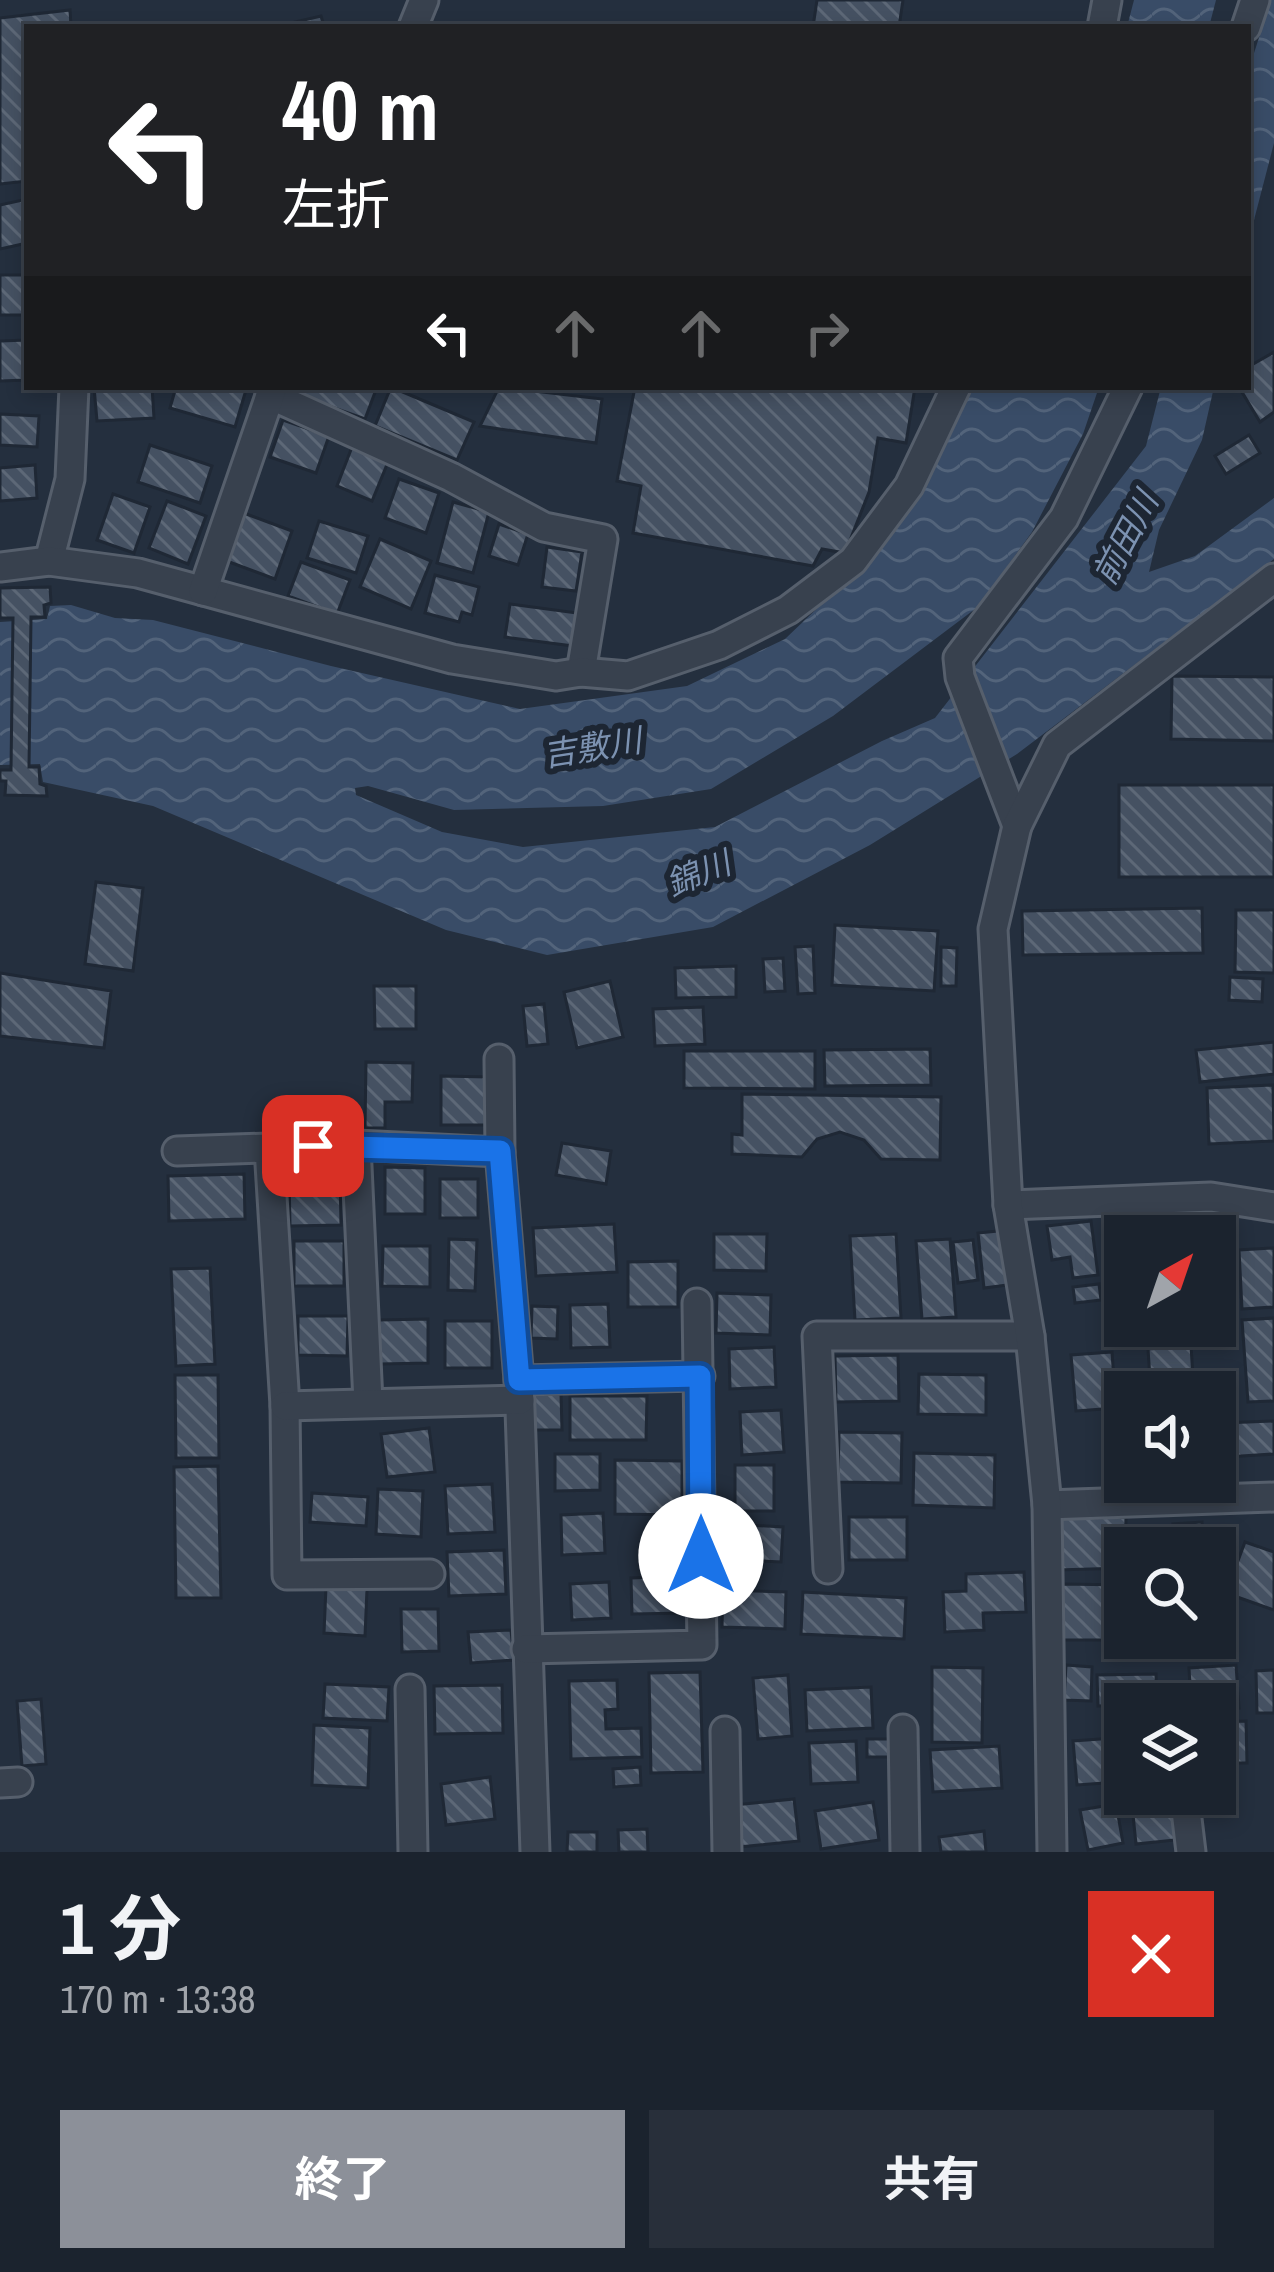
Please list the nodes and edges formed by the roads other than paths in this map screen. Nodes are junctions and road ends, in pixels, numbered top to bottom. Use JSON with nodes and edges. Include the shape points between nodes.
{"nodes":[{"id":1,"x":74,"y":390,"type":"edge"},
{"id":2,"x":955,"y":390,"type":"edge"},
{"id":3,"x":1128,"y":390,"type":"edge"},
{"id":4,"x":272,"y":391,"type":"edge"},
{"id":5,"x":49,"y":561,"type":"junction"},
{"id":6,"x":0,"y":567,"type":"edge"},
{"id":7,"x":1274,"y":578,"type":"edge"},
{"id":8,"x":203,"y":591,"type":"junction"},
{"id":9,"x":581,"y":672,"type":"junction"},
{"id":10,"x":1017,"y":826,"type":"junction"},
{"id":11,"x":499,"y":1059,"type":"dead end"},
{"id":12,"x":356,"y":1145,"type":"junction"},
{"id":13,"x":269,"y":1148,"type":"junction"},
{"id":14,"x":177,"y":1151,"type":"dead end"},
{"id":15,"x":500,"y":1151,"type":"junction"},
{"id":16,"x":1008,"y":1205,"type":"junction"},
{"id":17,"x":1274,"y":1207,"type":"edge"},
{"id":18,"x":698,"y":1303,"type":"dead end"},
{"id":19,"x":1030,"y":1336,"type":"junction"},
{"id":20,"x":700,"y":1376,"type":"junction"},
{"id":21,"x":519,"y":1390,"type":"junction"},
{"id":22,"x":368,"y":1402,"type":"junction"},
{"id":23,"x":284,"y":1406,"type":"junction"},
{"id":24,"x":1274,"y":1497,"type":"edge"},
{"id":25,"x":1047,"y":1505,"type":"junction"},
{"id":26,"x":828,"y":1569,"type":"dead end"},
{"id":27,"x":430,"y":1574,"type":"dead end"},
{"id":28,"x":526,"y":1649,"type":"junction"},
{"id":29,"x":410,"y":1689,"type":"dead end"},
{"id":30,"x":903,"y":1729,"type":"dead end"},
{"id":31,"x":725,"y":1731,"type":"dead end"},
{"id":32,"x":1187,"y":1815,"type":"edge"},
{"id":33,"x":413,"y":1852,"type":"edge"},
{"id":34,"x":535,"y":1852,"type":"edge"},
{"id":35,"x":727,"y":1852,"type":"edge"},
{"id":36,"x":905,"y":1852,"type":"edge"},
{"id":37,"x":1052,"y":1852,"type":"edge"},
{"id":38,"x":1191,"y":1852,"type":"edge"}],
"edges":[{"from":1,"to":5,"type":"street","via":[[70,479]]},
{"from":2,"to":9,"type":"street","via":[[909,486],[854,561],[788,610],[719,645],[628,676]]},
{"from":3,"to":10,"type":"street","via":[[1064,518],[958,658]]},
{"from":4,"to":8,"type":"street"},
{"from":4,"to":9,"type":"street","via":[[544,527],[604,539]]},
{"from":5,"to":6,"type":"street"},
{"from":5,"to":8,"type":"street"},
{"from":7,"to":10,"type":"street","via":[[1057,746]]},
{"from":8,"to":9,"type":"street","via":[[452,659],[556,676]]},
{"from":10,"to":16,"type":"street","via":[[993,929]]},
{"from":11,"to":15,"type":"street"},
{"from":12,"to":13,"type":"street"},
{"from":12,"to":15,"type":"street"},
{"from":12,"to":22,"type":"street"},
{"from":13,"to":14,"type":"street"},
{"from":13,"to":23,"type":"street"},
{"from":15,"to":21,"type":"street"},
{"from":16,"to":17,"type":"street","via":[[1210,1197]]},
{"from":16,"to":19,"type":"street"},
{"from":18,"to":20,"type":"street"},
{"from":19,"to":25,"type":"street"},
{"from":19,"to":26,"type":"street","via":[[817,1336]]},
{"from":20,"to":21,"type":"street"},
{"from":20,"to":28,"type":"street","via":[[702,1646]]},
{"from":21,"to":22,"type":"street"},
{"from":21,"to":28,"type":"street"},
{"from":22,"to":23,"type":"street"},
{"from":23,"to":27,"type":"street","via":[[287,1574]]},
{"from":24,"to":25,"type":"street"},
{"from":25,"to":37,"type":"street"},
{"from":28,"to":34,"type":"street"},
{"from":29,"to":33,"type":"street"},
{"from":30,"to":36,"type":"street"},
{"from":31,"to":35,"type":"street"},
{"from":32,"to":38,"type":"street"}]}
